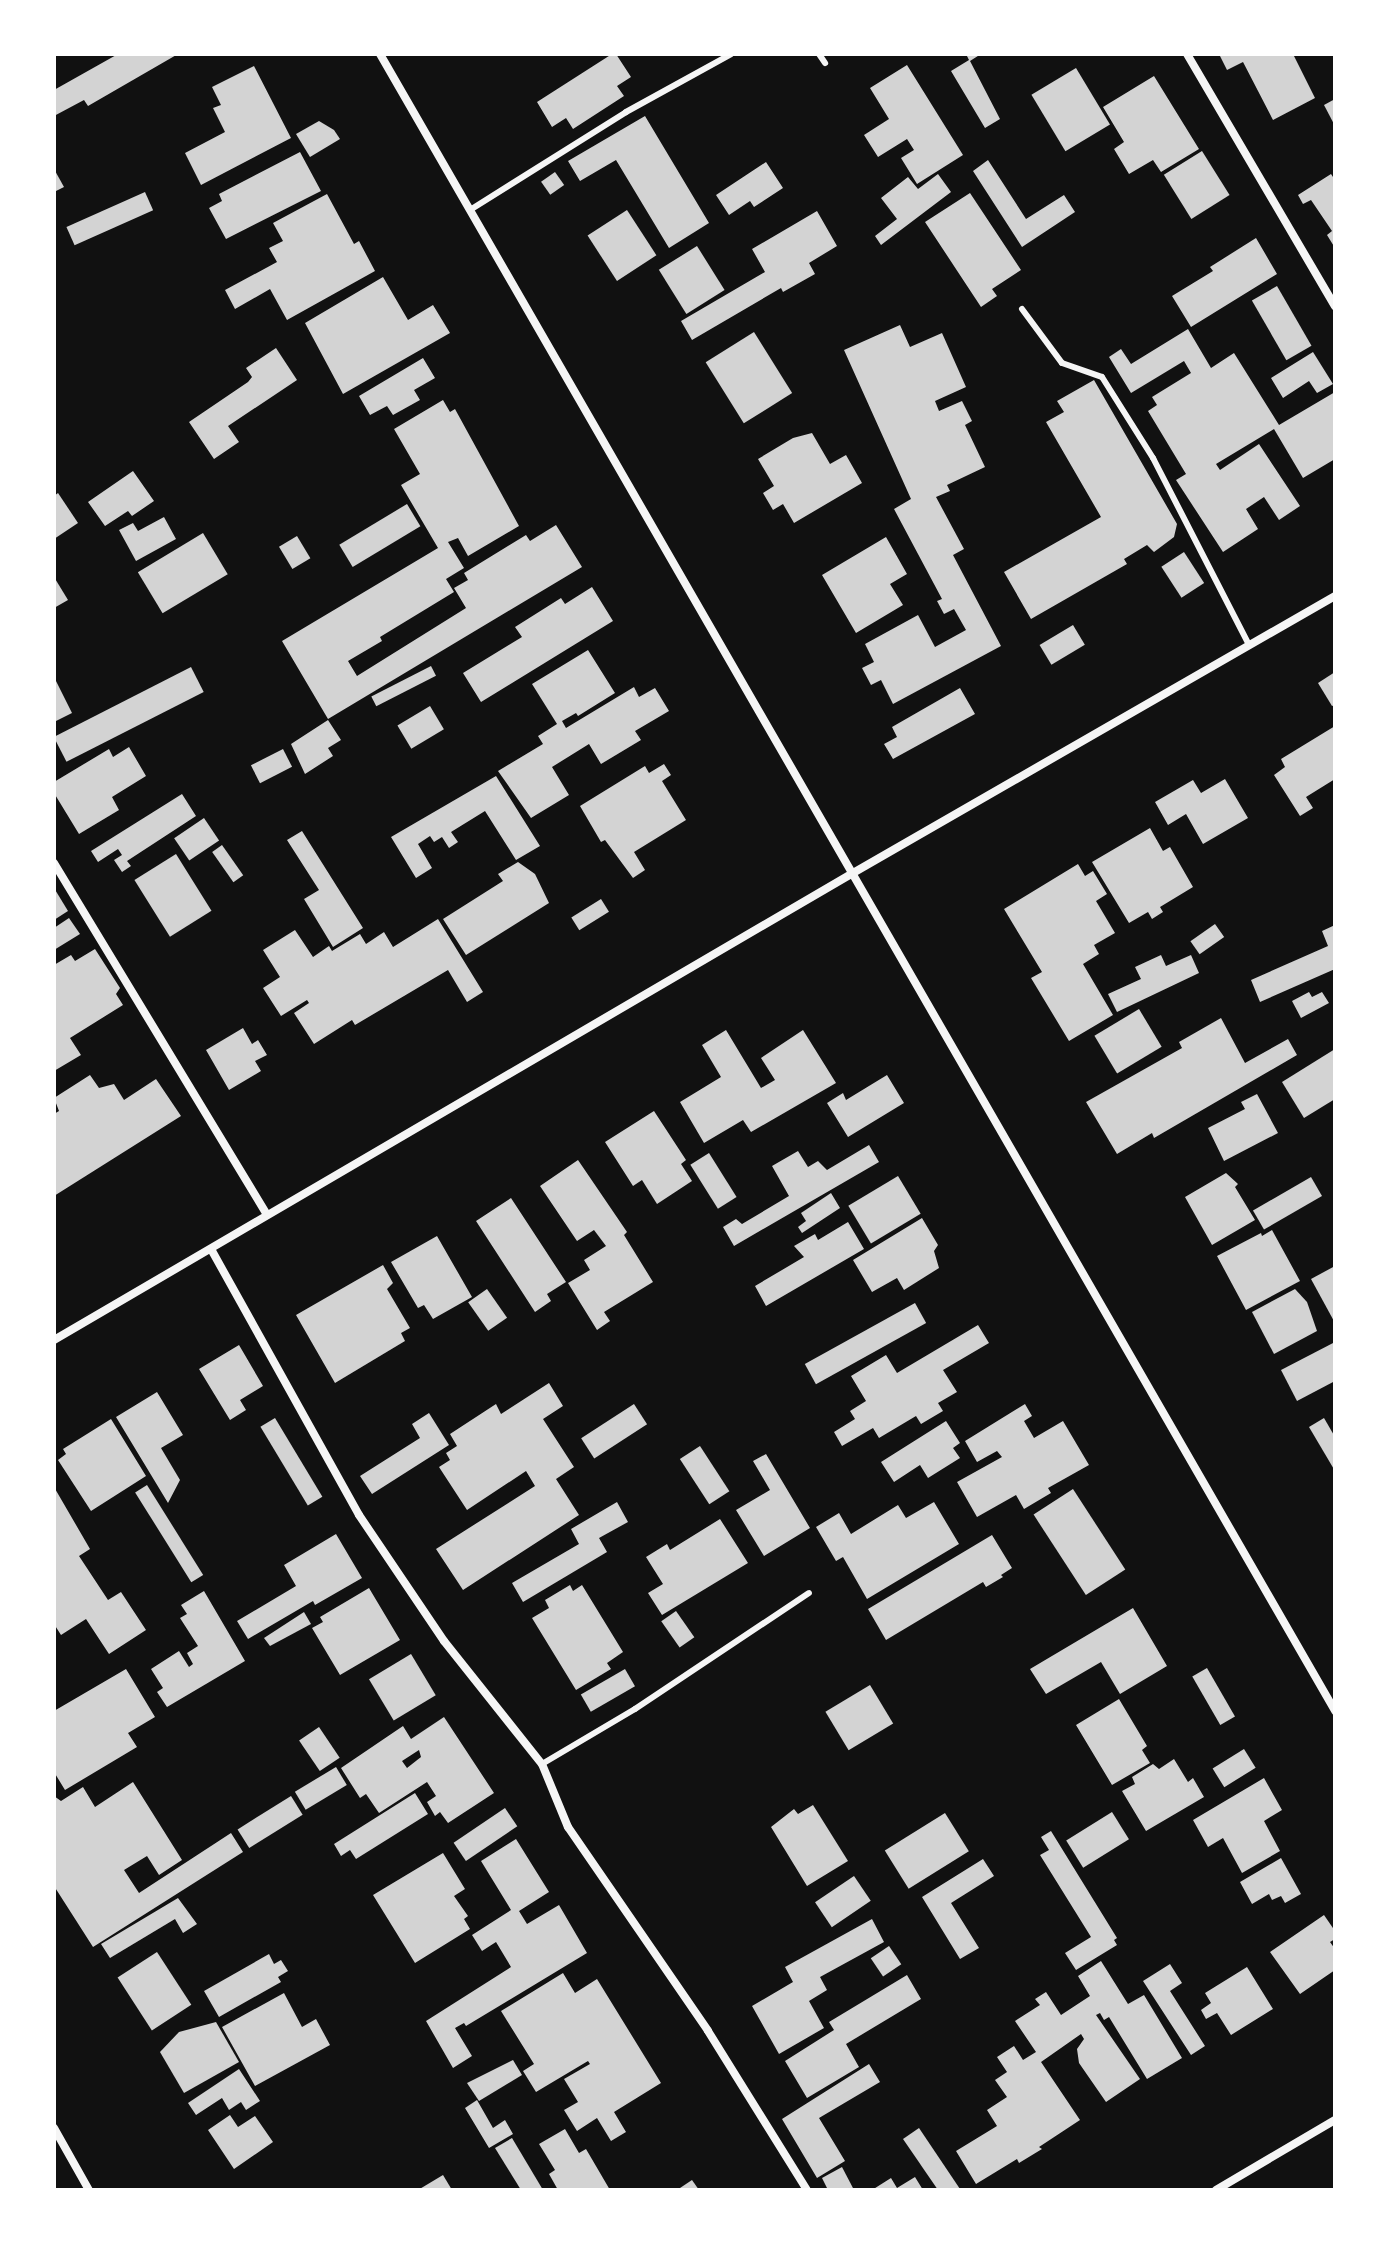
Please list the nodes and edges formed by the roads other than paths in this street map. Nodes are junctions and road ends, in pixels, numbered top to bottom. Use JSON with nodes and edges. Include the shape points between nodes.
{"nodes":[{"id":1,"x":380,"y":54,"type":"edge"},
{"id":2,"x":731,"y":54,"type":"edge"},
{"id":3,"x":819,"y":54,"type":"edge"},
{"id":4,"x":1187,"y":54,"type":"edge"},
{"id":5,"x":825,"y":63,"type":"dead end"},
{"id":6,"x":470,"y":210,"type":"junction"},
{"id":7,"x":1335,"y":306,"type":"edge"},
{"id":8,"x":1022,"y":309,"type":"dead end"},
{"id":9,"x":1335,"y":596,"type":"edge"},
{"id":10,"x":1249,"y":645,"type":"junction"},
{"id":11,"x":54,"y":863,"type":"edge"},
{"id":12,"x":853,"y":873,"type":"junction"},
{"id":13,"x":267,"y":1215,"type":"junction"},
{"id":14,"x":211,"y":1249,"type":"junction"},
{"id":15,"x":54,"y":1340,"type":"edge"},
{"id":16,"x":809,"y":1593,"type":"dead end"},
{"id":17,"x":1335,"y":1711,"type":"edge"},
{"id":18,"x":542,"y":1764,"type":"junction"},
{"id":19,"x":1335,"y":2120,"type":"edge"},
{"id":20,"x":54,"y":2128,"type":"edge"},
{"id":21,"x":89,"y":2190,"type":"edge"},
{"id":22,"x":807,"y":2190,"type":"edge"},
{"id":23,"x":1216,"y":2190,"type":"edge"}],
"edges":[{"from":1,"to":6,"type":"street"},
{"from":2,"to":6,"type":"lane","via":[[626,112]]},
{"from":3,"to":5,"type":"lane"},
{"from":4,"to":7,"type":"street"},
{"from":6,"to":12,"type":"street"},
{"from":8,"to":10,"type":"lane","via":[[1062,363],[1102,377],[1153,458]]},
{"from":9,"to":10,"type":"street"},
{"from":10,"to":12,"type":"street"},
{"from":11,"to":13,"type":"street"},
{"from":12,"to":13,"type":"street"},
{"from":12,"to":17,"type":"street"},
{"from":13,"to":14,"type":"street"},
{"from":14,"to":15,"type":"street"},
{"from":14,"to":18,"type":"street","via":[[359,1515],[444,1641]]},
{"from":16,"to":18,"type":"lane"},
{"from":18,"to":22,"type":"street","via":[[568,1827],[708,2031]]},
{"from":19,"to":23,"type":"street"},
{"from":20,"to":21,"type":"street"}]}
